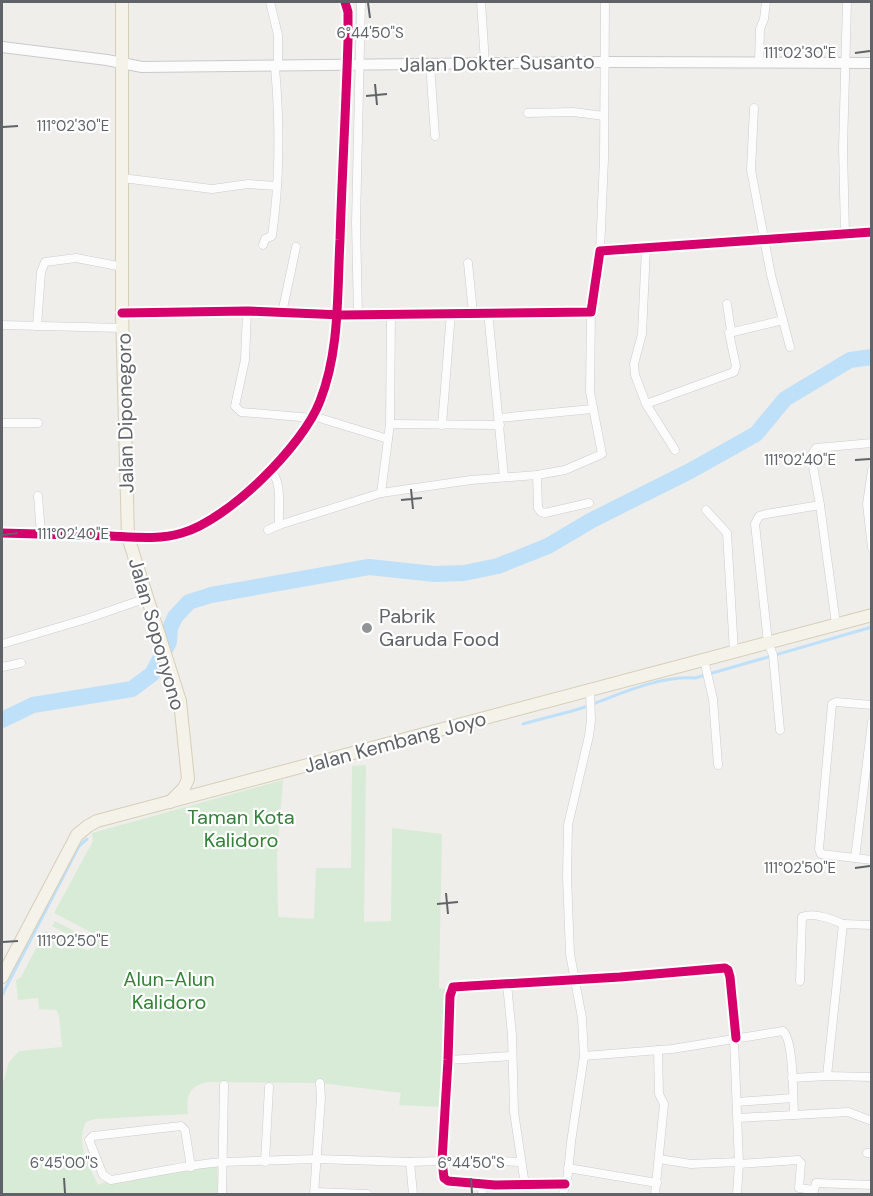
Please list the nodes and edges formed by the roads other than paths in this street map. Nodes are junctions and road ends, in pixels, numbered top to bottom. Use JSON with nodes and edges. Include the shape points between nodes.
{"nodes":[{"id":1,"x":122,"y":2,"type":"edge"},
{"id":2,"x":270,"y":2,"type":"edge"},
{"id":3,"x":345,"y":2,"type":"edge"},
{"id":4,"x":361,"y":2,"type":"edge"},
{"id":5,"x":482,"y":2,"type":"edge"},
{"id":6,"x":605,"y":2,"type":"edge"},
{"id":7,"x":766,"y":2,"type":"edge"},
{"id":8,"x":847,"y":2,"type":"edge"},
{"id":9,"x":2,"y":47,"type":"edge"},
{"id":10,"x":604,"y":62,"type":"junction"},
{"id":11,"x":759,"y":62,"type":"junction"},
{"id":12,"x":844,"y":62,"type":"junction"},
{"id":13,"x":485,"y":63,"type":"junction"},
{"id":14,"x":872,"y":63,"type":"edge"},
{"id":15,"x":122,"y":64,"type":"junction"},
{"id":16,"x":353,"y":64,"type":"junction"},
{"id":17,"x":430,"y":64,"type":"junction"},
{"id":18,"x":276,"y":67,"type":"junction"},
{"id":19,"x":754,"y":108,"type":"dead end"},
{"id":20,"x":528,"y":113,"type":"dead end"},
{"id":21,"x":604,"y":116,"type":"junction"},
{"id":22,"x":435,"y":136,"type":"dead end"},
{"id":23,"x":122,"y":178,"type":"junction"},
{"id":24,"x":277,"y":186,"type":"junction"},
{"id":25,"x":872,"y":232,"type":"edge"},
{"id":26,"x":845,"y":234,"type":"junction"},
{"id":27,"x":764,"y":240,"type":"junction"},
{"id":28,"x":263,"y":245,"type":"dead end"},
{"id":29,"x":296,"y":247,"type":"dead end"},
{"id":30,"x":646,"y":248,"type":"junction"},
{"id":31,"x":600,"y":250,"type":"junction"},
{"id":32,"x":468,"y":263,"type":"dead end"},
{"id":33,"x":123,"y":267,"type":"junction"},
{"id":34,"x":727,"y":304,"type":"dead end"},
{"id":35,"x":246,"y":311,"type":"junction"},
{"id":36,"x":489,"y":312,"type":"junction"},
{"id":37,"x":591,"y":312,"type":"junction"},
{"id":38,"x":122,"y":313,"type":"junction"},
{"id":39,"x":282,"y":313,"type":"junction"},
{"id":40,"x":452,"y":313,"type":"junction"},
{"id":41,"x":473,"y":313,"type":"junction"},
{"id":42,"x":391,"y":314,"type":"junction"},
{"id":43,"x":338,"y":315,"type":"junction"},
{"id":44,"x":358,"y":315,"type":"junction"},
{"id":45,"x":783,"y":320,"type":"junction"},
{"id":46,"x":2,"y":325,"type":"edge"},
{"id":47,"x":37,"y":326,"type":"junction"},
{"id":48,"x":123,"y":328,"type":"junction"},
{"id":49,"x":731,"y":331,"type":"junction"},
{"id":50,"x":790,"y":347,"type":"dead end"},
{"id":51,"x":646,"y":404,"type":"junction"},
{"id":52,"x":592,"y":409,"type":"junction"},
{"id":53,"x":312,"y":417,"type":"junction"},
{"id":54,"x":500,"y":421,"type":"junction"},
{"id":55,"x":2,"y":423,"type":"edge"},
{"id":56,"x":38,"y":423,"type":"dead end"},
{"id":57,"x":390,"y":424,"type":"junction"},
{"id":58,"x":442,"y":425,"type":"junction"},
{"id":59,"x":388,"y":439,"type":"junction"},
{"id":60,"x":872,"y":443,"type":"edge"},
{"id":61,"x":675,"y":450,"type":"dead end"},
{"id":62,"x":270,"y":470,"type":"junction"},
{"id":63,"x":537,"y":475,"type":"junction"},
{"id":64,"x":871,"y":475,"type":"edge"},
{"id":65,"x":504,"y":477,"type":"junction"},
{"id":66,"x":381,"y":493,"type":"junction"},
{"id":67,"x":38,"y":496,"type":"dead end"},
{"id":68,"x":589,"y":503,"type":"dead end"},
{"id":69,"x":820,"y":506,"type":"junction"},
{"id":70,"x":706,"y":510,"type":"dead end"},
{"id":71,"x":279,"y":525,"type":"junction"},
{"id":72,"x":268,"y":530,"type":"dead end"},
{"id":73,"x":2,"y":533,"type":"edge"},
{"id":74,"x":40,"y":534,"type":"junction"},
{"id":75,"x":128,"y":537,"type":"junction"},
{"id":76,"x":872,"y":548,"type":"edge"},
{"id":77,"x":147,"y":598,"type":"junction"},
{"id":78,"x":872,"y":615,"type":"edge"},
{"id":79,"x":836,"y":624,"type":"junction"},
{"id":80,"x":768,"y":642,"type":"junction"},
{"id":81,"x":2,"y":645,"type":"edge"},
{"id":82,"x":734,"y":652,"type":"junction"},
{"id":83,"x":704,"y":660,"type":"junction"},
{"id":84,"x":21,"y":663,"type":"dead end"},
{"id":85,"x":2,"y":667,"type":"edge"},
{"id":86,"x":590,"y":690,"type":"junction"},
{"id":87,"x":872,"y":705,"type":"edge"},
{"id":88,"x":872,"y":722,"type":"edge"},
{"id":89,"x":780,"y":730,"type":"dead end"},
{"id":90,"x":718,"y":765,"type":"dead end"},
{"id":91,"x":188,"y":768,"type":"junction"},
{"id":92,"x":221,"y":788,"type":"junction"},
{"id":93,"x":169,"y":803,"type":"junction"},
{"id":94,"x":855,"y":858,"type":"junction"},
{"id":95,"x":872,"y":860,"type":"edge"},
{"id":96,"x":843,"y":924,"type":"junction"},
{"id":97,"x":872,"y":925,"type":"edge"},
{"id":98,"x":2,"y":977,"type":"edge"},
{"id":99,"x":575,"y":979,"type":"junction"},
{"id":100,"x":800,"y":981,"type":"dead end"},
{"id":101,"x":507,"y":984,"type":"junction"},
{"id":102,"x":735,"y":1038,"type":"junction"},
{"id":103,"x":658,"y":1050,"type":"junction"},
{"id":104,"x":512,"y":1056,"type":"junction"},
{"id":105,"x":584,"y":1056,"type":"junction"},
{"id":106,"x":448,"y":1060,"type":"junction"},
{"id":107,"x":827,"y":1076,"type":"junction"},
{"id":108,"x":872,"y":1077,"type":"edge"},
{"id":109,"x":792,"y":1078,"type":"junction"},
{"id":110,"x":320,"y":1083,"type":"dead end"},
{"id":111,"x":224,"y":1086,"type":"dead end"},
{"id":112,"x":269,"y":1087,"type":"dead end"},
{"id":113,"x":793,"y":1098,"type":"junction"},
{"id":114,"x":737,"y":1102,"type":"junction"},
{"id":115,"x":794,"y":1114,"type":"junction"},
{"id":116,"x":738,"y":1118,"type":"junction"},
{"id":117,"x":872,"y":1121,"type":"edge"},
{"id":118,"x":316,"y":1159,"type":"junction"},
{"id":119,"x":659,"y":1159,"type":"junction"},
{"id":120,"x":442,"y":1161,"type":"junction"},
{"id":121,"x":222,"y":1162,"type":"junction"},
{"id":122,"x":265,"y":1162,"type":"junction"},
{"id":123,"x":410,"y":1162,"type":"junction"},
{"id":124,"x":520,"y":1162,"type":"junction"},
{"id":125,"x":739,"y":1163,"type":"junction"},
{"id":126,"x":191,"y":1167,"type":"junction"},
{"id":127,"x":568,"y":1168,"type":"junction"},
{"id":128,"x":657,"y":1183,"type":"junction"},
{"id":129,"x":483,"y":1184,"type":"junction"},
{"id":130,"x":565,"y":1184,"type":"junction"},
{"id":131,"x":525,"y":1185,"type":"junction"},
{"id":132,"x":872,"y":1185,"type":"edge"},
{"id":133,"x":813,"y":1192,"type":"edge"},
{"id":134,"x":315,"y":1193,"type":"edge"},
{"id":135,"x":222,"y":1194,"type":"edge"},
{"id":136,"x":367,"y":1194,"type":"edge"},
{"id":137,"x":413,"y":1194,"type":"edge"},
{"id":138,"x":482,"y":1194,"type":"edge"},
{"id":139,"x":563,"y":1194,"type":"edge"},
{"id":140,"x":656,"y":1194,"type":"edge"},
{"id":141,"x":737,"y":1194,"type":"edge"}],
"edges":[{"from":1,"to":15,"type":"main road","name":"Jalan Diponegoro"},
{"from":2,"to":18,"type":"street","via":[[278,35]]},
{"from":3,"to":16,"type":"street"},
{"from":4,"to":16,"type":"street"},
{"from":5,"to":13,"type":"street"},
{"from":6,"to":10,"type":"street"},
{"from":7,"to":11,"type":"street"},
{"from":8,"to":12,"type":"street"},
{"from":9,"to":15,"type":"main road","name":"Jalan Dokter Susanto"},
{"from":10,"to":11,"type":"main road","name":"Jalan Dokter Susanto"},
{"from":10,"to":13,"type":"main road","name":"Jalan Dokter Susanto"},
{"from":10,"to":21,"type":"street"},
{"from":11,"to":12,"type":"main road","name":"Jalan Dokter Susanto"},
{"from":12,"to":14,"type":"main road","name":"Jalan Dokter Susanto"},
{"from":12,"to":26,"type":"street"},
{"from":13,"to":17,"type":"main road","name":"Jalan Dokter Susanto"},
{"from":15,"to":18,"type":"main road","name":"Jalan Dokter Susanto"},
{"from":15,"to":23,"type":"main road","name":"Jalan Diponegoro"},
{"from":16,"to":17,"type":"main road","name":"Jalan Dokter Susanto"},
{"from":16,"to":18,"type":"main road","name":"Jalan Dokter Susanto"},
{"from":16,"to":43,"type":"street"},
{"from":16,"to":44,"type":"street"},
{"from":17,"to":22,"type":"street"},
{"from":18,"to":24,"type":"street"},
{"from":19,"to":27,"type":"street","via":[[750,160]]},
{"from":20,"to":21,"type":"street"},
{"from":21,"to":31,"type":"street"},
{"from":23,"to":24,"type":"street","via":[[212,189],[248,184]]},
{"from":23,"to":33,"type":"main road","name":"Jalan Diponegoro"},
{"from":24,"to":28,"type":"street","via":[[272,236]]},
{"from":25,"to":26,"type":"street"},
{"from":26,"to":27,"type":"street"},
{"from":27,"to":30,"type":"street"},
{"from":27,"to":45,"type":"street"},
{"from":29,"to":39,"type":"street"},
{"from":30,"to":31,"type":"street"},
{"from":30,"to":51,"type":"street","via":[[642,334],[634,364]]},
{"from":31,"to":37,"type":"street"},
{"from":32,"to":41,"type":"street"},
{"from":33,"to":38,"type":"main road","name":"Jalan Diponegoro"},
{"from":33,"to":47,"type":"street","via":[[76,258],[45,262]]},
{"from":34,"to":49,"type":"street"},
{"from":35,"to":38,"type":"street"},
{"from":35,"to":39,"type":"street"},
{"from":35,"to":53,"type":"street","via":[[245,360],[235,406],[241,412]]},
{"from":36,"to":37,"type":"street"},
{"from":36,"to":41,"type":"street"},
{"from":36,"to":54,"type":"street"},
{"from":37,"to":52,"type":"street"},
{"from":38,"to":48,"type":"main road","name":"Jalan Diponegoro"},
{"from":39,"to":43,"type":"street"},
{"from":40,"to":41,"type":"street"},
{"from":40,"to":42,"type":"street"},
{"from":40,"to":58,"type":"street"},
{"from":42,"to":44,"type":"street"},
{"from":42,"to":57,"type":"street"},
{"from":43,"to":44,"type":"street"},
{"from":43,"to":53,"type":"street","via":[[331,362]]},
{"from":45,"to":49,"type":"street"},
{"from":45,"to":50,"type":"street"},
{"from":46,"to":47,"type":"street"},
{"from":47,"to":48,"type":"street"},
{"from":48,"to":75,"type":"main road","name":"Jalan Diponegoro"},
{"from":49,"to":51,"type":"street","via":[[734,372]]},
{"from":51,"to":61,"type":"street"},
{"from":52,"to":54,"type":"street"},
{"from":52,"to":63,"type":"street","via":[[602,454],[565,470]]},
{"from":53,"to":59,"type":"street"},
{"from":53,"to":62,"type":"street"},
{"from":54,"to":58,"type":"street"},
{"from":54,"to":65,"type":"street"},
{"from":55,"to":56,"type":"street"},
{"from":57,"to":58,"type":"street"},
{"from":57,"to":59,"type":"street"},
{"from":59,"to":66,"type":"street"},
{"from":60,"to":69,"type":"street","via":[[814,449],[811,455]]},
{"from":62,"to":71,"type":"street","via":[[278,483]]},
{"from":62,"to":75,"type":"street","via":[[209,522],[180,534]]},
{"from":63,"to":65,"type":"street"},
{"from":63,"to":68,"type":"street","via":[[541,512]]},
{"from":64,"to":76,"type":"street","via":[[867,504]]},
{"from":65,"to":66,"type":"street"},
{"from":66,"to":71,"type":"street"},
{"from":67,"to":74,"type":"street"},
{"from":69,"to":79,"type":"street"},
{"from":69,"to":80,"type":"street","via":[[756,519]]},
{"from":70,"to":82,"type":"street","via":[[727,532]]},
{"from":71,"to":72,"type":"street"},
{"from":73,"to":74,"type":"street"},
{"from":74,"to":75,"type":"street"},
{"from":75,"to":77,"type":"main road","name":"Jalan Soponyono"},
{"from":77,"to":81,"type":"street"},
{"from":77,"to":91,"type":"main road","name":"Jalan Soponyono","via":[[180,701]]},
{"from":78,"to":79,"type":"main road","name":"Jalan Kembang Joyo"},
{"from":79,"to":80,"type":"main road","name":"Jalan Kembang Joyo"},
{"from":80,"to":82,"type":"main road","name":"Jalan Kembang Joyo"},
{"from":80,"to":89,"type":"street","via":[[773,655]]},
{"from":82,"to":83,"type":"main road","name":"Jalan Kembang Joyo"},
{"from":83,"to":86,"type":"main road","name":"Jalan Kembang Joyo"},
{"from":83,"to":90,"type":"street","via":[[713,699]]},
{"from":84,"to":85,"type":"street"},
{"from":86,"to":92,"type":"main road","name":"Jalan Kembang Joyo"},
{"from":86,"to":99,"type":"street","via":[[589,736],[568,825],[570,954]]},
{"from":87,"to":94,"type":"street","via":[[832,704],[819,849],[821,854]]},
{"from":88,"to":94,"type":"street"},
{"from":91,"to":92,"type":"main road","via":[[199,785]]},
{"from":91,"to":93,"type":"main road","via":[[184,788]]},
{"from":92,"to":93,"type":"main road","name":"Jalan Kembang Joyo"},
{"from":93,"to":98,"type":"main road","name":"Jalan Kembang Joyo","via":[[97,821],[77,835]]},
{"from":94,"to":95,"type":"street"},
{"from":96,"to":97,"type":"street"},
{"from":96,"to":100,"type":"street","via":[[826,918],[802,917]]},
{"from":96,"to":107,"type":"street"},
{"from":99,"to":101,"type":"street"},
{"from":99,"to":102,"type":"street","via":[[727,968]]},
{"from":99,"to":105,"type":"street"},
{"from":101,"to":104,"type":"street"},
{"from":101,"to":106,"type":"street","via":[[453,987]]},
{"from":102,"to":103,"type":"street"},
{"from":102,"to":109,"type":"street","via":[[785,1033]]},
{"from":102,"to":114,"type":"street"},
{"from":103,"to":105,"type":"street"},
{"from":103,"to":119,"type":"street","via":[[659,1095],[664,1104]]},
{"from":104,"to":106,"type":"street"},
{"from":104,"to":124,"type":"street"},
{"from":105,"to":127,"type":"street"},
{"from":106,"to":120,"type":"street"},
{"from":107,"to":108,"type":"street"},
{"from":107,"to":109,"type":"street"},
{"from":109,"to":113,"type":"street"},
{"from":110,"to":118,"type":"street"},
{"from":111,"to":121,"type":"street"},
{"from":112,"to":122,"type":"street"},
{"from":113,"to":114,"type":"street"},
{"from":113,"to":115,"type":"street"},
{"from":114,"to":116,"type":"street"},
{"from":115,"to":116,"type":"street"},
{"from":115,"to":117,"type":"street","via":[[848,1112]]},
{"from":116,"to":125,"type":"street"},
{"from":118,"to":122,"type":"street"},
{"from":118,"to":123,"type":"street"},
{"from":118,"to":134,"type":"street"},
{"from":119,"to":125,"type":"street","via":[[691,1164]]},
{"from":119,"to":128,"type":"street"},
{"from":120,"to":123,"type":"street"},
{"from":120,"to":124,"type":"street"},
{"from":120,"to":129,"type":"street","via":[[448,1181]]},
{"from":121,"to":122,"type":"street"},
{"from":121,"to":126,"type":"street"},
{"from":121,"to":135,"type":"street"},
{"from":123,"to":137,"type":"street"},
{"from":124,"to":131,"type":"street"},
{"from":125,"to":133,"type":"street","via":[[798,1160],[799,1188]]},
{"from":125,"to":141,"type":"street"},
{"from":126,"to":126,"type":"street","via":[[181,1126],[93,1136],[89,1140],[108,1179]]},
{"from":127,"to":128,"type":"street"},
{"from":127,"to":130,"type":"street"},
{"from":128,"to":140,"type":"street"},
{"from":129,"to":131,"type":"street"},
{"from":129,"to":138,"type":"street"},
{"from":130,"to":131,"type":"street"},
{"from":130,"to":139,"type":"street"},
{"from":132,"to":133,"type":"street","via":[[821,1183],[816,1184]]},
{"from":134,"to":136,"type":"street"}]}
